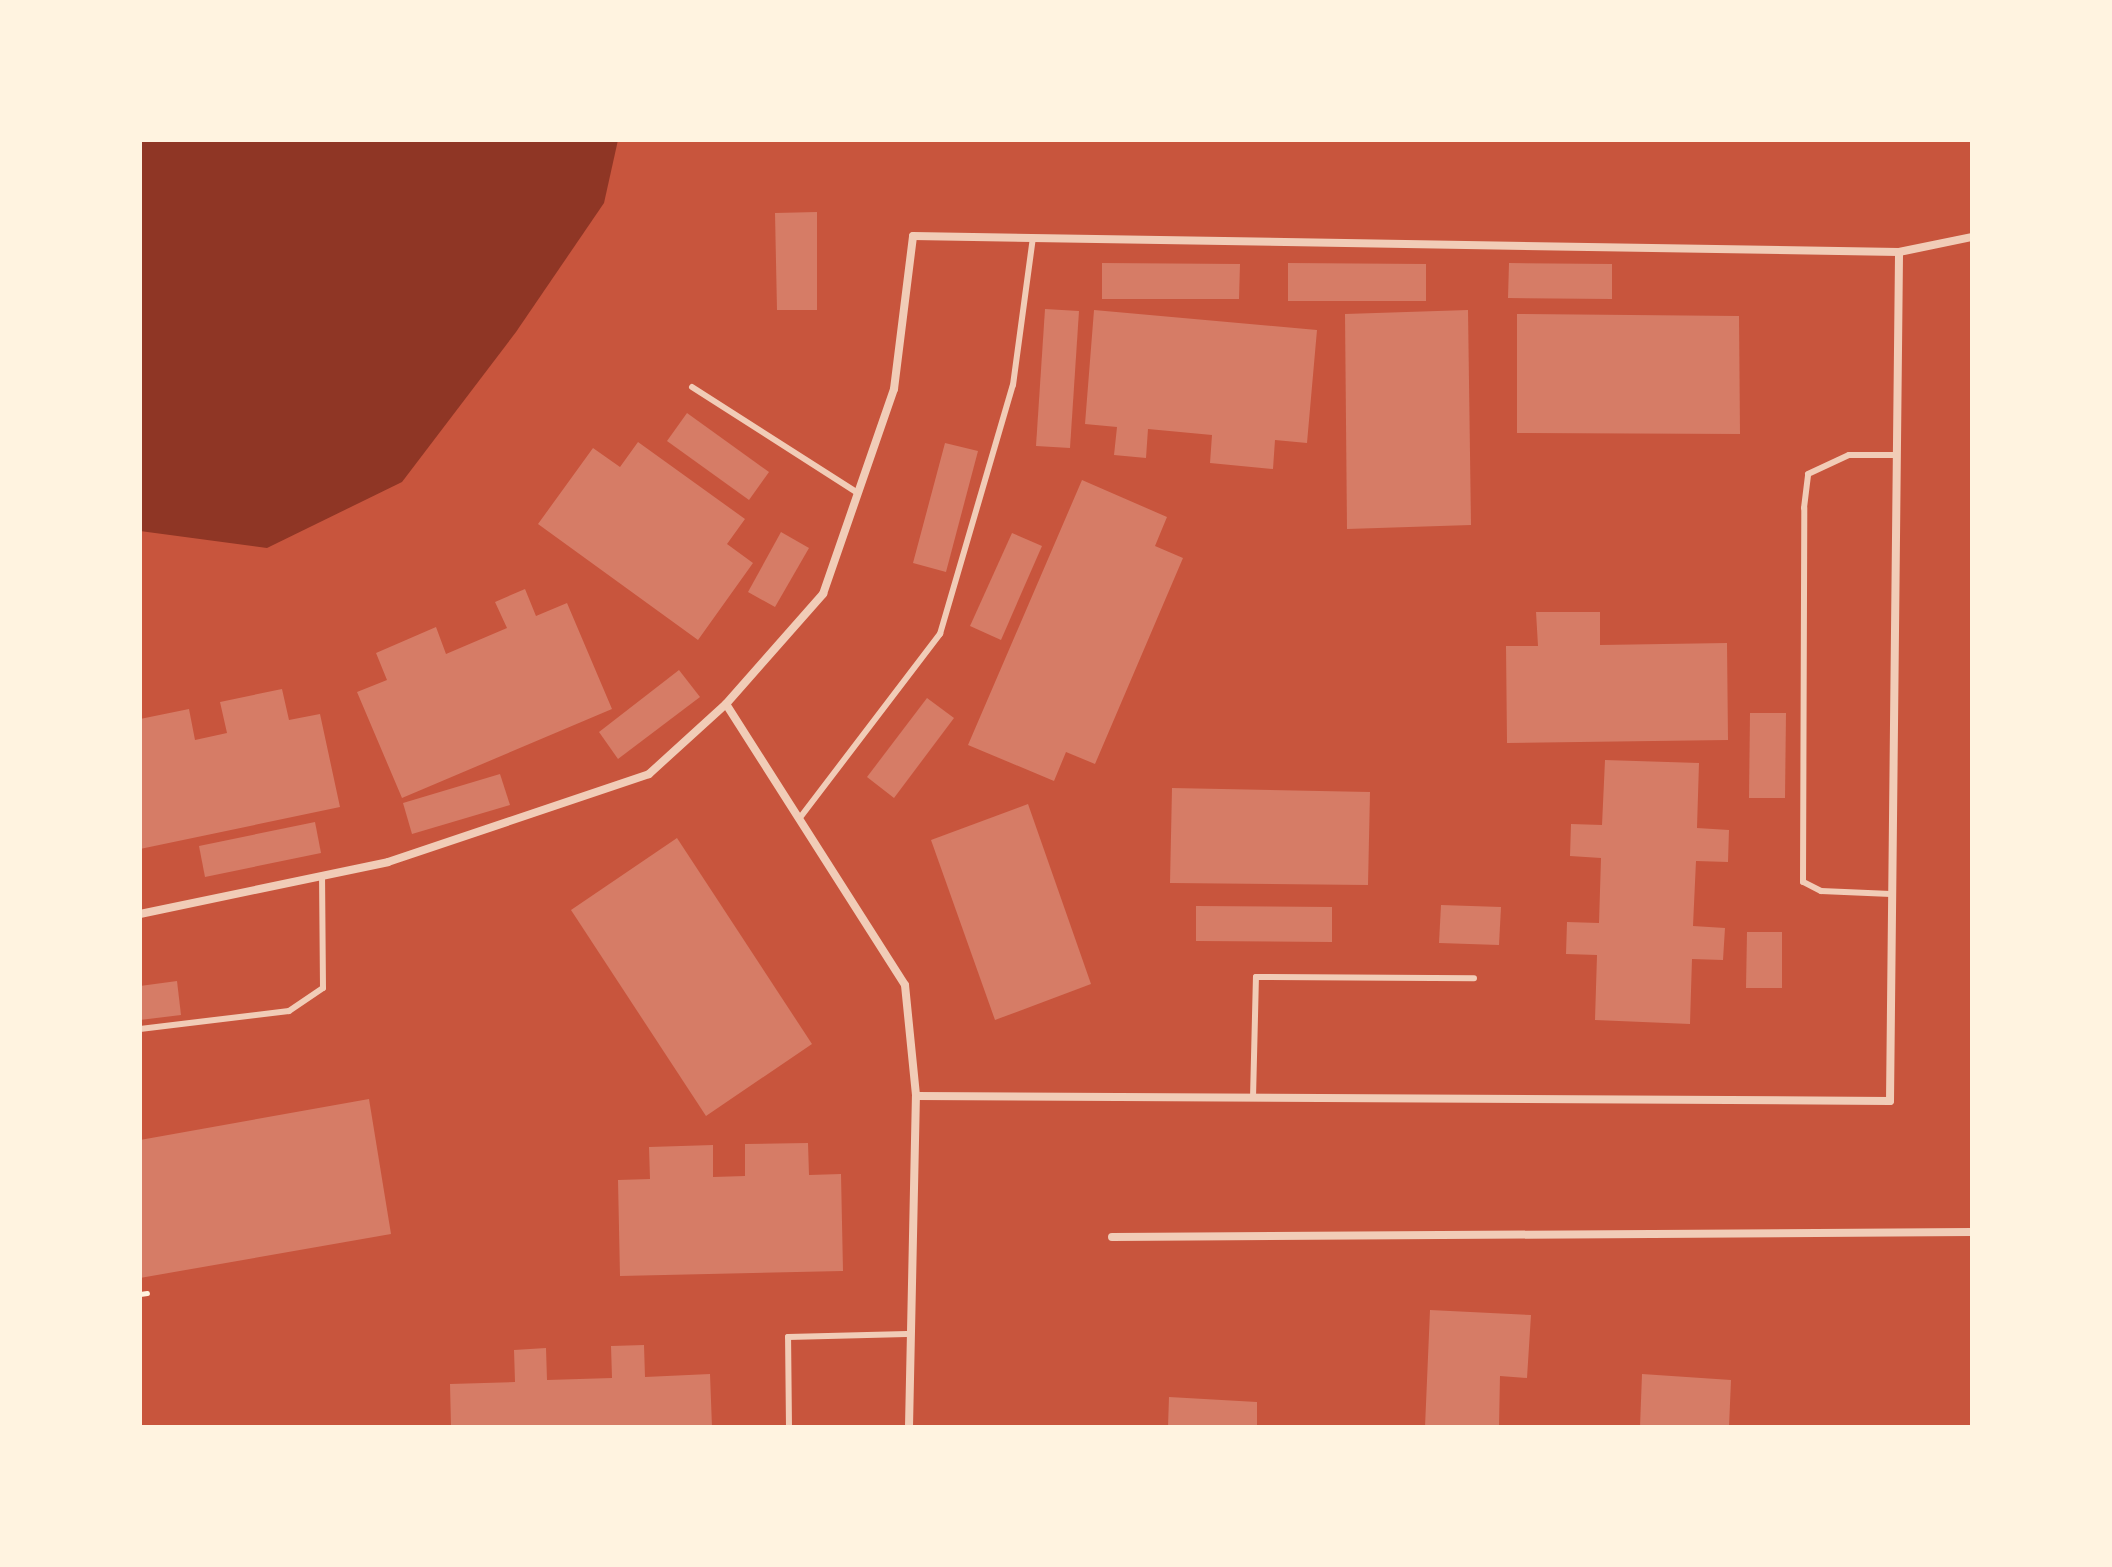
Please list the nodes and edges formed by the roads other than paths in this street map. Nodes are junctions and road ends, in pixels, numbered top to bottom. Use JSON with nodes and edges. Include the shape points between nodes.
{"nodes":[{"id":1,"x":1972,"y":237,"type":"edge"},
{"id":2,"x":1033,"y":238,"type":"junction"},
{"id":3,"x":1899,"y":252,"type":"junction"},
{"id":4,"x":692,"y":387,"type":"dead end"},
{"id":5,"x":1896,"y":455,"type":"junction"},
{"id":6,"x":858,"y":493,"type":"junction"},
{"id":7,"x":726,"y":704,"type":"junction"},
{"id":8,"x":798,"y":819,"type":"junction"},
{"id":9,"x":322,"y":877,"type":"junction"},
{"id":10,"x":1891,"y":894,"type":"junction"},
{"id":11,"x":140,"y":914,"type":"edge"},
{"id":12,"x":1474,"y":978,"type":"dead end"},
{"id":13,"x":140,"y":1029,"type":"edge"},
{"id":14,"x":916,"y":1096,"type":"junction"},
{"id":15,"x":1253,"y":1098,"type":"junction"},
{"id":16,"x":1972,"y":1232,"type":"edge"},
{"id":17,"x":1112,"y":1237,"type":"dead end"},
{"id":18,"x":907,"y":1334,"type":"junction"},
{"id":19,"x":789,"y":1427,"type":"edge"},
{"id":20,"x":909,"y":1427,"type":"edge"}],
"edges":[{"from":1,"to":3,"type":"street"},
{"from":2,"to":3,"type":"street"},
{"from":2,"to":6,"type":"street","via":[[913,236],[894,389]]},
{"from":2,"to":8,"type":"lane","via":[[1013,385],[940,634]]},
{"from":3,"to":5,"type":"street"},
{"from":4,"to":6,"type":"lane"},
{"from":5,"to":10,"type":"street"},
{"from":5,"to":10,"type":"lane","via":[[1849,455],[1808,474],[1804,508],[1803,882],[1821,891]]},
{"from":6,"to":7,"type":"street","via":[[823,594]]},
{"from":7,"to":8,"type":"street"},
{"from":7,"to":9,"type":"street","via":[[649,774],[388,862]]},
{"from":8,"to":14,"type":"street","via":[[905,985]]},
{"from":9,"to":11,"type":"street"},
{"from":9,"to":13,"type":"lane","via":[[323,988],[289,1011]]},
{"from":10,"to":15,"type":"street","via":[[1890,1101]]},
{"from":12,"to":15,"type":"lane","via":[[1256,977]]},
{"from":14,"to":15,"type":"street"},
{"from":14,"to":18,"type":"street"},
{"from":16,"to":17,"type":"street"},
{"from":18,"to":19,"type":"lane","via":[[788,1337]]},
{"from":18,"to":20,"type":"street"}]}
